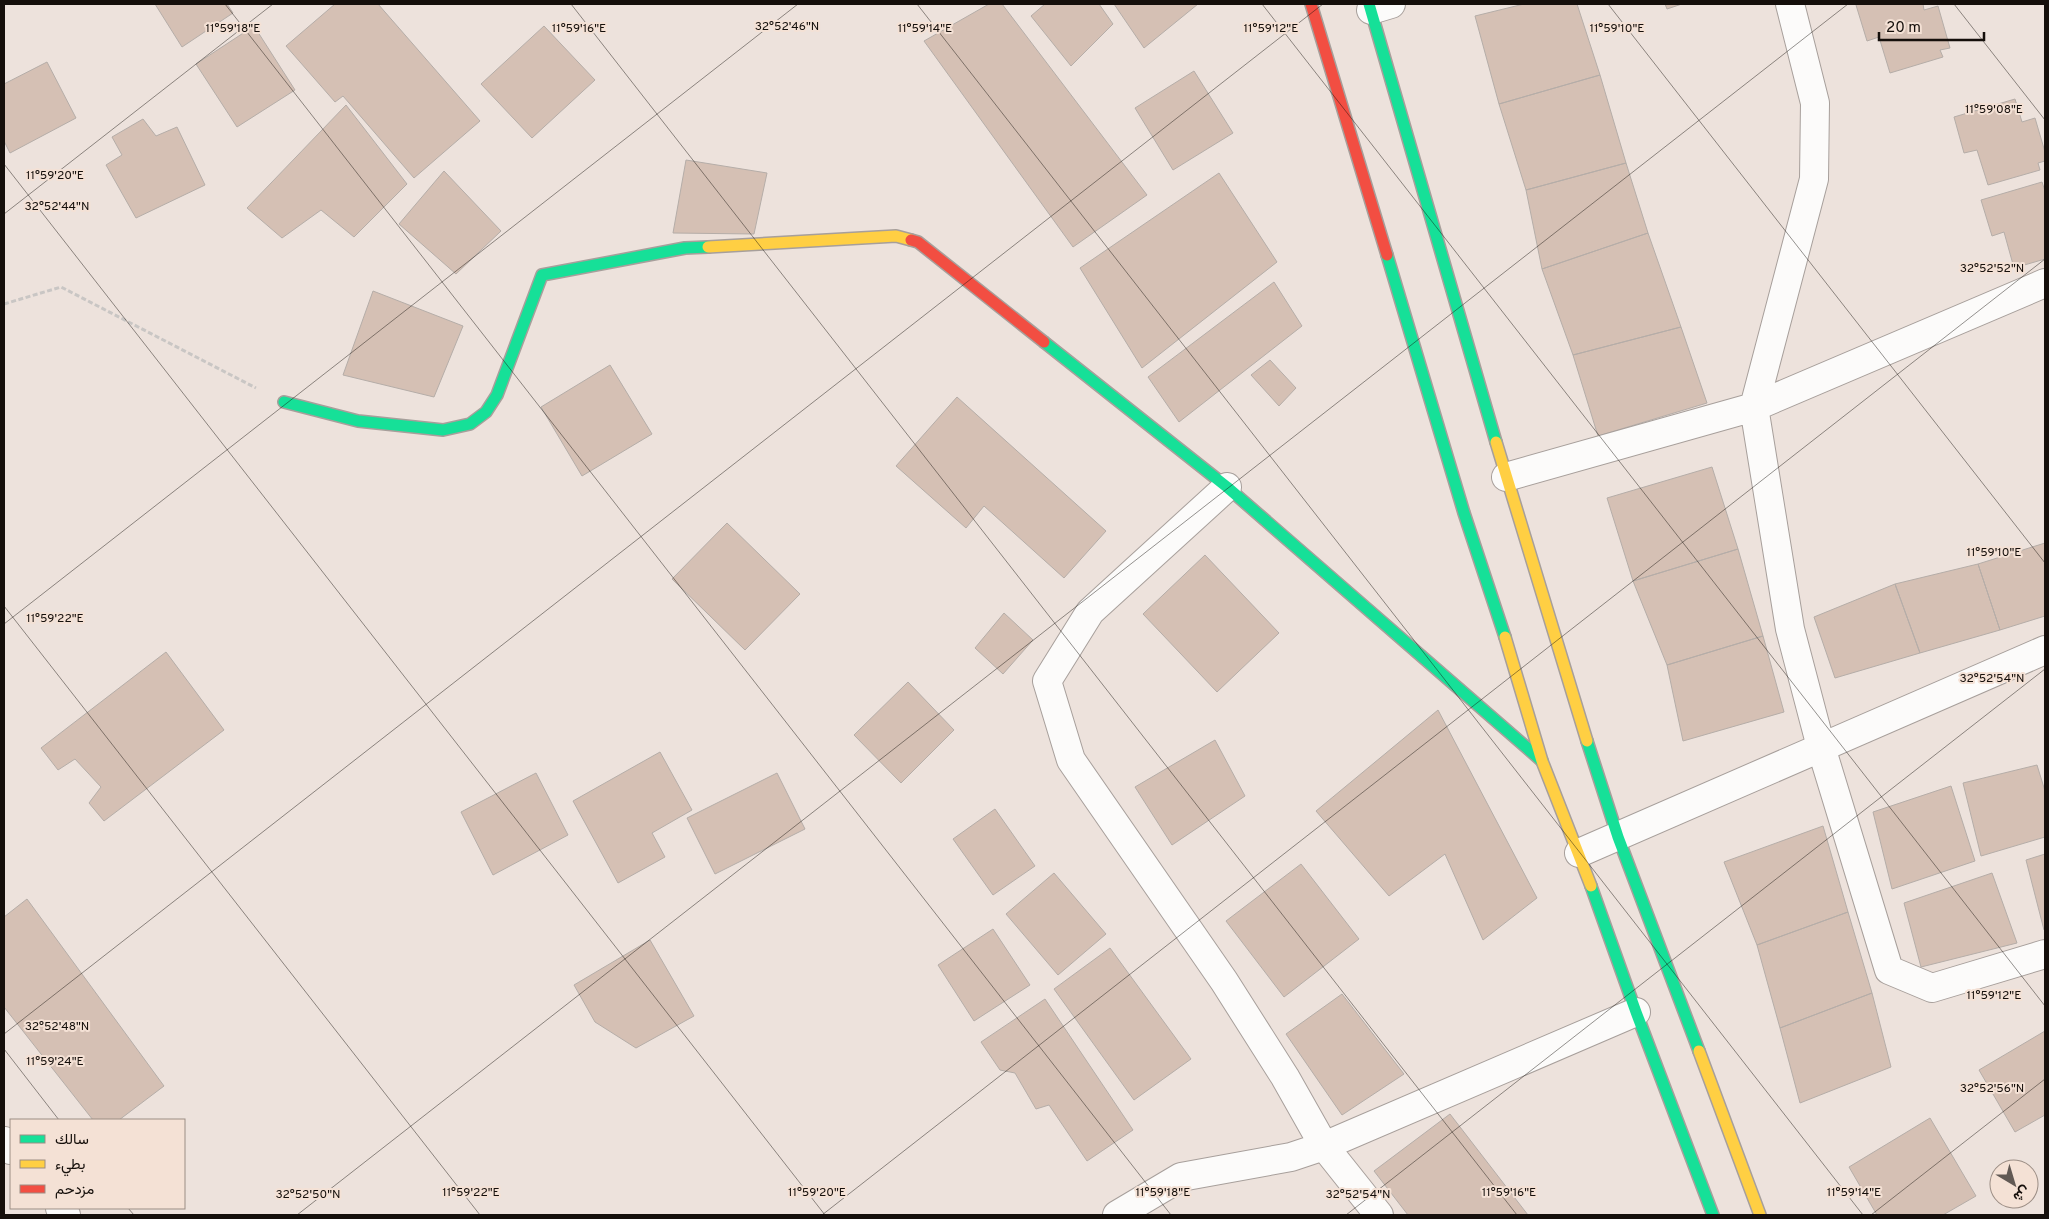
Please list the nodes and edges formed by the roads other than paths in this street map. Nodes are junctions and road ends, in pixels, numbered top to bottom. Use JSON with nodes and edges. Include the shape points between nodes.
{"nodes":[{"id":1,"x":1311,"y":4,"type":"edge"},
{"id":2,"x":1790,"y":4,"type":"edge"},
{"id":3,"x":1377,"y":6,"type":"edge"},
{"id":4,"x":2045,"y":283,"type":"edge"},
{"id":5,"x":284,"y":402,"type":"road end"},
{"id":6,"x":1754,"y":407,"type":"junction"},
{"id":7,"x":1506,"y":478,"type":"junction"},
{"id":8,"x":1227,"y":487,"type":"junction"},
{"id":9,"x":2045,"y":650,"type":"edge"},
{"id":10,"x":1821,"y":747,"type":"junction"},
{"id":11,"x":1542,"y":760,"type":"junction"},
{"id":12,"x":1618,"y":836,"type":"junction"},
{"id":13,"x":1579,"y":853,"type":"junction"},
{"id":14,"x":2045,"y":954,"type":"edge"},
{"id":15,"x":1636,"y":1012,"type":"junction"},
{"id":16,"x":1324,"y":1146,"type":"junction"},
{"id":17,"x":1117,"y":1215,"type":"edge"},
{"id":18,"x":1379,"y":1215,"type":"edge"},
{"id":19,"x":1713,"y":1215,"type":"edge"},
{"id":20,"x":1760,"y":1215,"type":"edge"}],
"edges":[{"from":1,"to":11,"type":"street"},
{"from":2,"to":6,"type":"street","via":[[1815,103],[1814,179]]},
{"from":3,"to":7,"type":"street"},
{"from":4,"to":6,"type":"street"},
{"from":5,"to":8,"type":"street","via":[[358,421],[443,430],[470,424],[486,412],[497,395],[542,275],[685,248],[896,236],[918,242]]},
{"from":6,"to":7,"type":"street"},
{"from":6,"to":10,"type":"street","via":[[1790,629]]},
{"from":7,"to":12,"type":"street"},
{"from":8,"to":11,"type":"street"},
{"from":8,"to":16,"type":"street","via":[[1090,612],[1047,681],[1071,760],[1224,981]]},
{"from":9,"to":10,"type":"street"},
{"from":10,"to":12,"type":"street"},
{"from":10,"to":14,"type":"street","via":[[1889,970],[1932,988]]},
{"from":11,"to":13,"type":"street"},
{"from":12,"to":13,"type":"street"},
{"from":12,"to":20,"type":"street"},
{"from":13,"to":15,"type":"street"},
{"from":15,"to":16,"type":"street"},
{"from":15,"to":19,"type":"street"},
{"from":16,"to":17,"type":"street","via":[[1290,1157],[1181,1177]]},
{"from":16,"to":18,"type":"street"}]}
